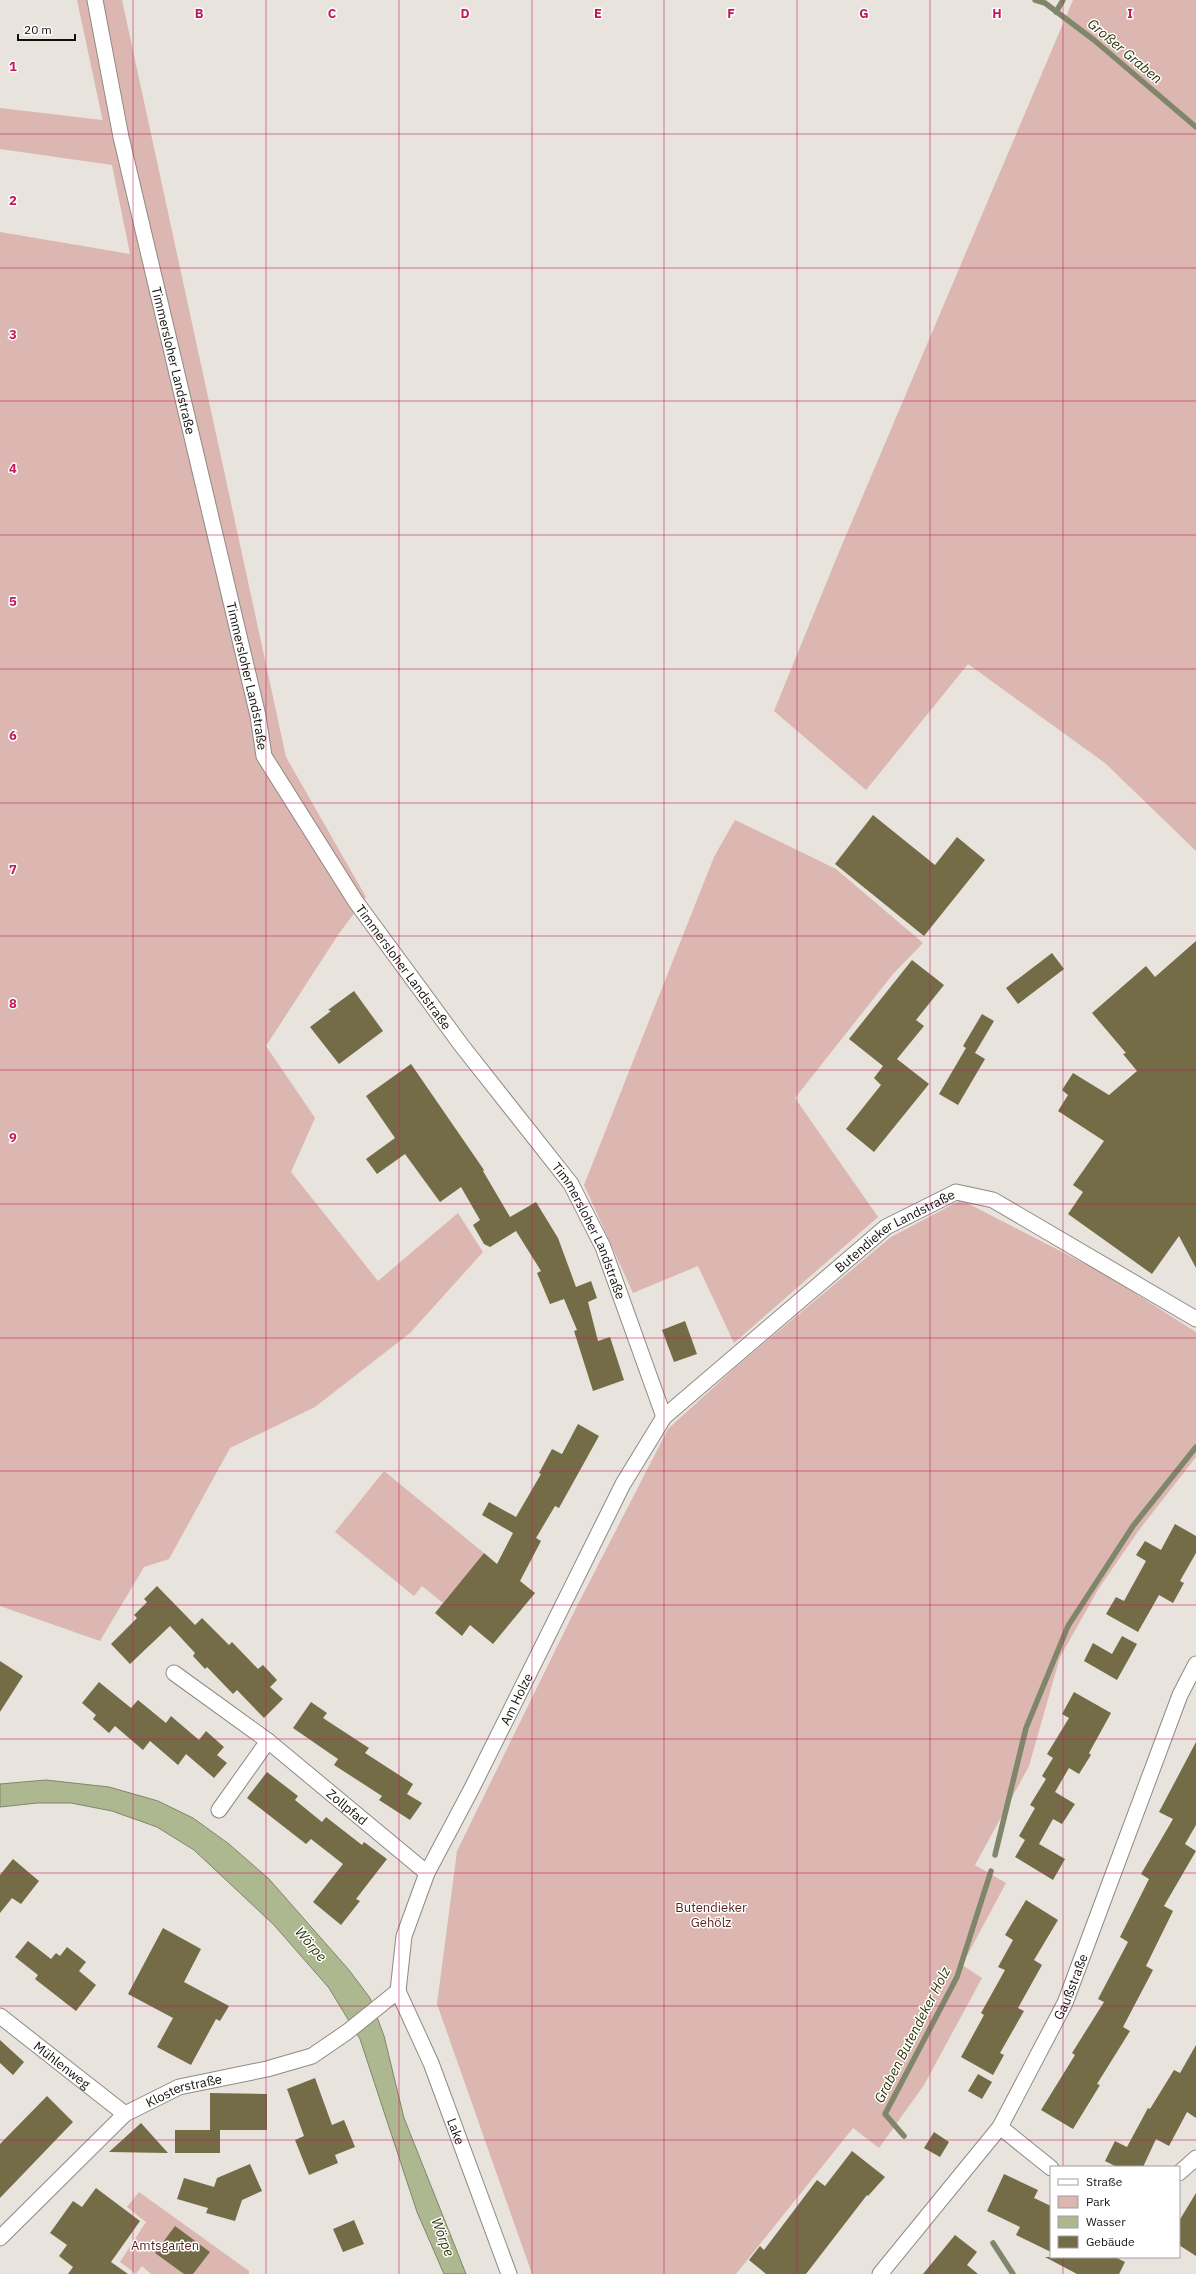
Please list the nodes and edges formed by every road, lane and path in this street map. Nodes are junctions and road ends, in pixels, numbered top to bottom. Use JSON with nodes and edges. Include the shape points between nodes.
{"nodes":[{"id":1,"x":95,"y":0,"type":"edge"},
{"id":2,"x":1196,"y":1319,"type":"edge"},
{"id":3,"x":664,"y":1417,"type":"junction"},
{"id":4,"x":1196,"y":1664,"type":"edge"},
{"id":5,"x":174,"y":1673,"type":"dead end"},
{"id":6,"x":268,"y":1741,"type":"junction"},
{"id":7,"x":219,"y":1810,"type":"dead end"},
{"id":8,"x":427,"y":1874,"type":"junction"},
{"id":9,"x":398,"y":1991,"type":"junction"},
{"id":10,"x":0,"y":2016,"type":"edge"},
{"id":11,"x":125,"y":2114,"type":"junction"},
{"id":12,"x":1000,"y":2127,"type":"junction"},
{"id":13,"x":1196,"y":2158,"type":"edge"},
{"id":14,"x":1050,"y":2167,"type":"edge"},
{"id":15,"x":1180,"y":2172,"type":"edge"},
{"id":16,"x":0,"y":2238,"type":"edge"},
{"id":17,"x":509,"y":2274,"type":"edge"},
{"id":18,"x":880,"y":2274,"type":"edge"}],
"edges":[{"from":1,"to":3,"type":"street","name":"Timmersloher Landstraße","via":[[121,137],[258,716],[264,756],[360,909],[441,1019],[571,1184],[603,1247]]},
{"from":2,"to":3,"type":"street","name":"Butendieker Landstraße","via":[[993,1200],[956,1192],[886,1227]]},
{"from":3,"to":8,"type":"street","name":"Am Holze","via":[[623,1484]]},
{"from":4,"to":12,"type":"street","name":"Gaußstraße","via":[[1180,1695],[1065,2003]]},
{"from":5,"to":6,"type":"street","name":"Zollpfad"},
{"from":6,"to":7,"type":"street"},
{"from":6,"to":8,"type":"street","name":"Zollpfad"},
{"from":8,"to":9,"type":"street","name":"Am Holze","via":[[404,1936]]},
{"from":9,"to":11,"type":"street","name":"Klosterstraße","via":[[312,2056],[267,2069],[179,2087]]},
{"from":9,"to":17,"type":"street","name":"Lake","via":[[431,2063]]},
{"from":10,"to":11,"type":"street","name":"Mühlenweg"},
{"from":11,"to":16,"type":"street","name":"Klosterstraße"},
{"from":12,"to":14,"type":"street"},
{"from":12,"to":18,"type":"street","name":"Gaußstraße"},
{"from":13,"to":15,"type":"street"}]}
